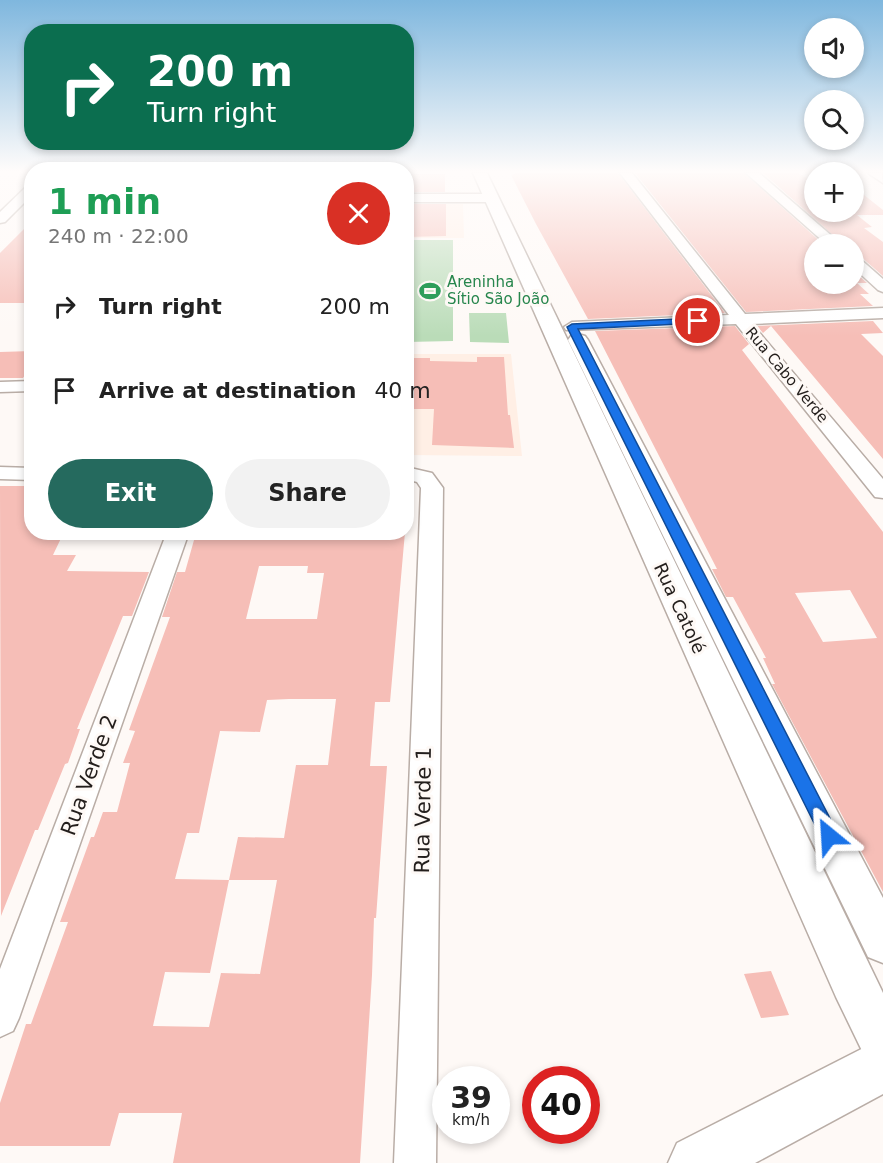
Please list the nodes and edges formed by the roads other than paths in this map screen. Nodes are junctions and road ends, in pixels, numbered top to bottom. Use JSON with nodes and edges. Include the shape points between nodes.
{"nodes":[{"id":1,"x":510,"y":227,"type":"edge"},
{"id":2,"x":516,"y":227,"type":"edge"},
{"id":3,"x":668,"y":227,"type":"edge"},
{"id":4,"x":864,"y":270,"type":"edge"},
{"id":5,"x":883,"y":287,"type":"edge"},
{"id":6,"x":883,"y":313,"type":"edge"},
{"id":7,"x":740,"y":319,"type":"junction"},
{"id":8,"x":572,"y":327,"type":"junction"},
{"id":9,"x":24,"y":385,"type":"edge"},
{"id":10,"x":0,"y":387,"type":"edge"},
{"id":11,"x":0,"y":473,"type":"edge"},
{"id":12,"x":24,"y":474,"type":"edge"},
{"id":13,"x":414,"y":475,"type":"edge"},
{"id":14,"x":883,"y":492,"type":"edge"},
{"id":15,"x":175,"y":540,"type":"edge"},
{"id":16,"x":883,"y":942,"type":"edge"},
{"id":17,"x":0,"y":1018,"type":"edge"},
{"id":18,"x":883,"y":1042,"type":"edge"},
{"id":19,"x":883,"y":1065,"type":"edge"},
{"id":20,"x":415,"y":1163,"type":"edge"},
{"id":21,"x":697,"y":1163,"type":"edge"}],
"edges":[{"from":1,"to":18,"type":"street","name":"Rua Catolé","via":[[832,938]]},
{"from":2,"to":8,"type":"street","name":"Rua Catolé"},
{"from":3,"to":7,"type":"street","name":"Rua Cabo Verde"},
{"from":4,"to":5,"type":"street"},
{"from":6,"to":7,"type":"street"},
{"from":7,"to":8,"type":"street"},
{"from":7,"to":14,"type":"street","name":"Rua Cabo Verde"},
{"from":8,"to":16,"type":"street","name":"Rua Catolé"},
{"from":9,"to":10,"type":"street"},
{"from":11,"to":12,"type":"street"},
{"from":13,"to":20,"type":"street","name":"Rua Verde 1","via":[[425,477],[432,488]]},
{"from":15,"to":17,"type":"street","name":"Rua Verde 2"},
{"from":19,"to":21,"type":"main road"}]}
